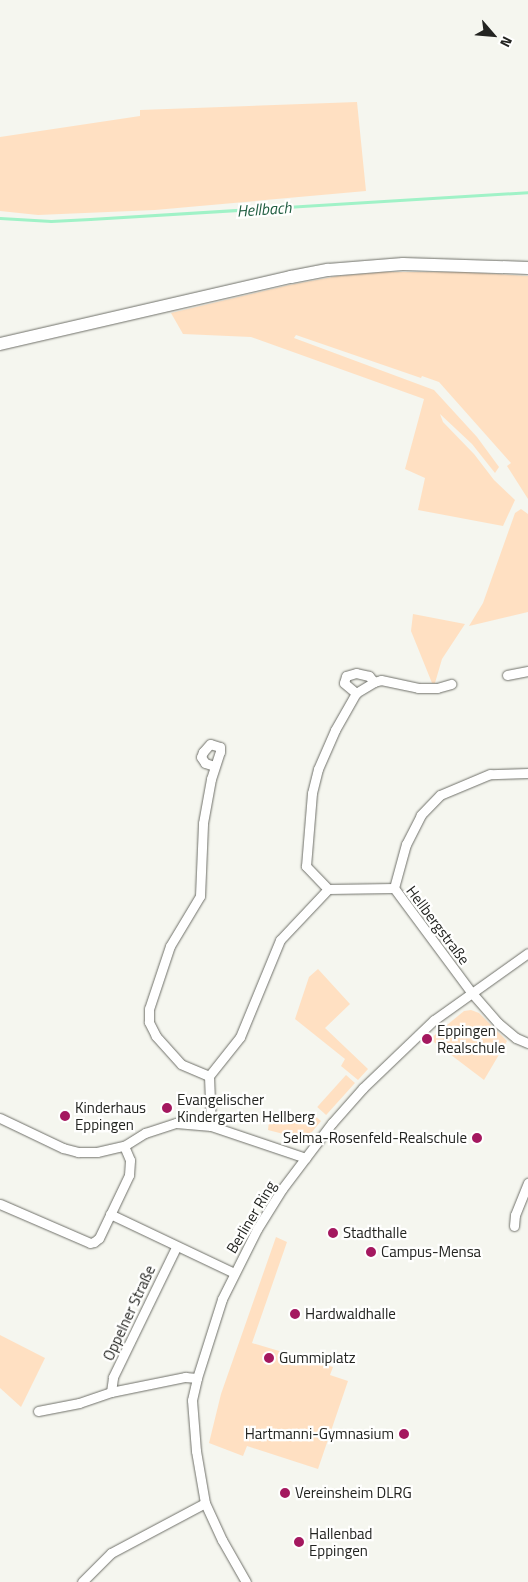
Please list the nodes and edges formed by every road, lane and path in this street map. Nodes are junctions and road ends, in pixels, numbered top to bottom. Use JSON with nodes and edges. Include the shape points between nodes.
{"nodes":[{"id":1,"x":528,"y":268,"type":"edge"},
{"id":2,"x":0,"y":344,"type":"edge"},
{"id":3,"x":528,"y":671,"type":"edge"},
{"id":4,"x":507,"y":675,"type":"dead end"},
{"id":5,"x":374,"y":682,"type":"junction"},
{"id":6,"x":451,"y":684,"type":"dead end"},
{"id":7,"x":356,"y":693,"type":"junction"},
{"id":8,"x":214,"y":766,"type":"dead end"},
{"id":9,"x":528,"y":773,"type":"edge"},
{"id":10,"x":394,"y":888,"type":"junction"},
{"id":11,"x":328,"y":889,"type":"junction"},
{"id":12,"x":528,"y":953,"type":"edge"},
{"id":13,"x":471,"y":992,"type":"junction"},
{"id":14,"x":528,"y":1043,"type":"edge"},
{"id":15,"x":209,"y":1076,"type":"junction"},
{"id":16,"x":0,"y":1118,"type":"edge"},
{"id":17,"x":211,"y":1126,"type":"junction"},
{"id":18,"x":124,"y":1146,"type":"junction"},
{"id":19,"x":306,"y":1158,"type":"junction"},
{"id":20,"x":528,"y":1182,"type":"edge"},
{"id":21,"x":0,"y":1204,"type":"edge"},
{"id":22,"x":110,"y":1214,"type":"junction"},
{"id":23,"x":514,"y":1226,"type":"dead end"},
{"id":24,"x":176,"y":1247,"type":"junction"},
{"id":25,"x":234,"y":1273,"type":"junction"},
{"id":26,"x":197,"y":1378,"type":"junction"},
{"id":27,"x":111,"y":1392,"type":"junction"},
{"id":28,"x":38,"y":1411,"type":"dead end"},
{"id":29,"x":205,"y":1503,"type":"junction"},
{"id":30,"x":82,"y":1582,"type":"edge"},
{"id":31,"x":246,"y":1582,"type":"edge"}],
"edges":[{"from":1,"to":2,"type":"main road","via":[[403,264],[328,270]]},
{"from":3,"to":4,"type":"street"},
{"from":5,"to":6,"type":"street","via":[[381,680],[418,688]]},
{"from":5,"to":7,"type":"street"},
{"from":5,"to":7,"type":"street","via":[[369,676],[356,673],[346,676],[344,683]]},
{"from":7,"to":11,"type":"street","via":[[335,730],[318,769],[312,793],[306,866]]},
{"from":8,"to":15,"type":"street","via":[[203,823],[200,896],[170,946],[149,1009],[156,1036],[181,1064]]},
{"from":9,"to":10,"type":"street","name":"Hellbergstraße","via":[[490,774],[440,795],[421,816],[406,844]]},
{"from":10,"to":11,"type":"street"},
{"from":10,"to":13,"type":"street","name":"Hellbergstraße"},
{"from":11,"to":15,"type":"street","via":[[280,940],[240,1037]]},
{"from":12,"to":13,"type":"street","name":"Berliner Ring"},
{"from":13,"to":14,"type":"street","name":"Hellbergstraße","via":[[498,1023]]},
{"from":13,"to":19,"type":"street","name":"Berliner Ring","via":[[389,1061],[332,1123]]},
{"from":15,"to":17,"type":"street"},
{"from":16,"to":18,"type":"street","via":[[78,1152]]},
{"from":17,"to":18,"type":"street","via":[[176,1123],[145,1133]]},
{"from":17,"to":19,"type":"street"},
{"from":18,"to":22,"type":"street","via":[[130,1160],[129,1175]]},
{"from":19,"to":25,"type":"street","name":"Berliner Ring","via":[[282,1189]]},
{"from":20,"to":23,"type":"street"},
{"from":21,"to":22,"type":"street","via":[[90,1243],[99,1238]]},
{"from":22,"to":24,"type":"street"},
{"from":24,"to":25,"type":"street"},
{"from":24,"to":27,"type":"street","name":"Oppelner Straße","via":[[113,1377]]},
{"from":25,"to":26,"type":"street","name":"Berliner Ring","via":[[211,1328]]},
{"from":26,"to":27,"type":"street","via":[[185,1377]]},
{"from":26,"to":29,"type":"street","name":"Berliner Ring","via":[[192,1400]]},
{"from":27,"to":28,"type":"street","via":[[79,1403]]},
{"from":29,"to":30,"type":"street","via":[[111,1553]]},
{"from":29,"to":31,"type":"street","name":"Berliner Ring"}]}
